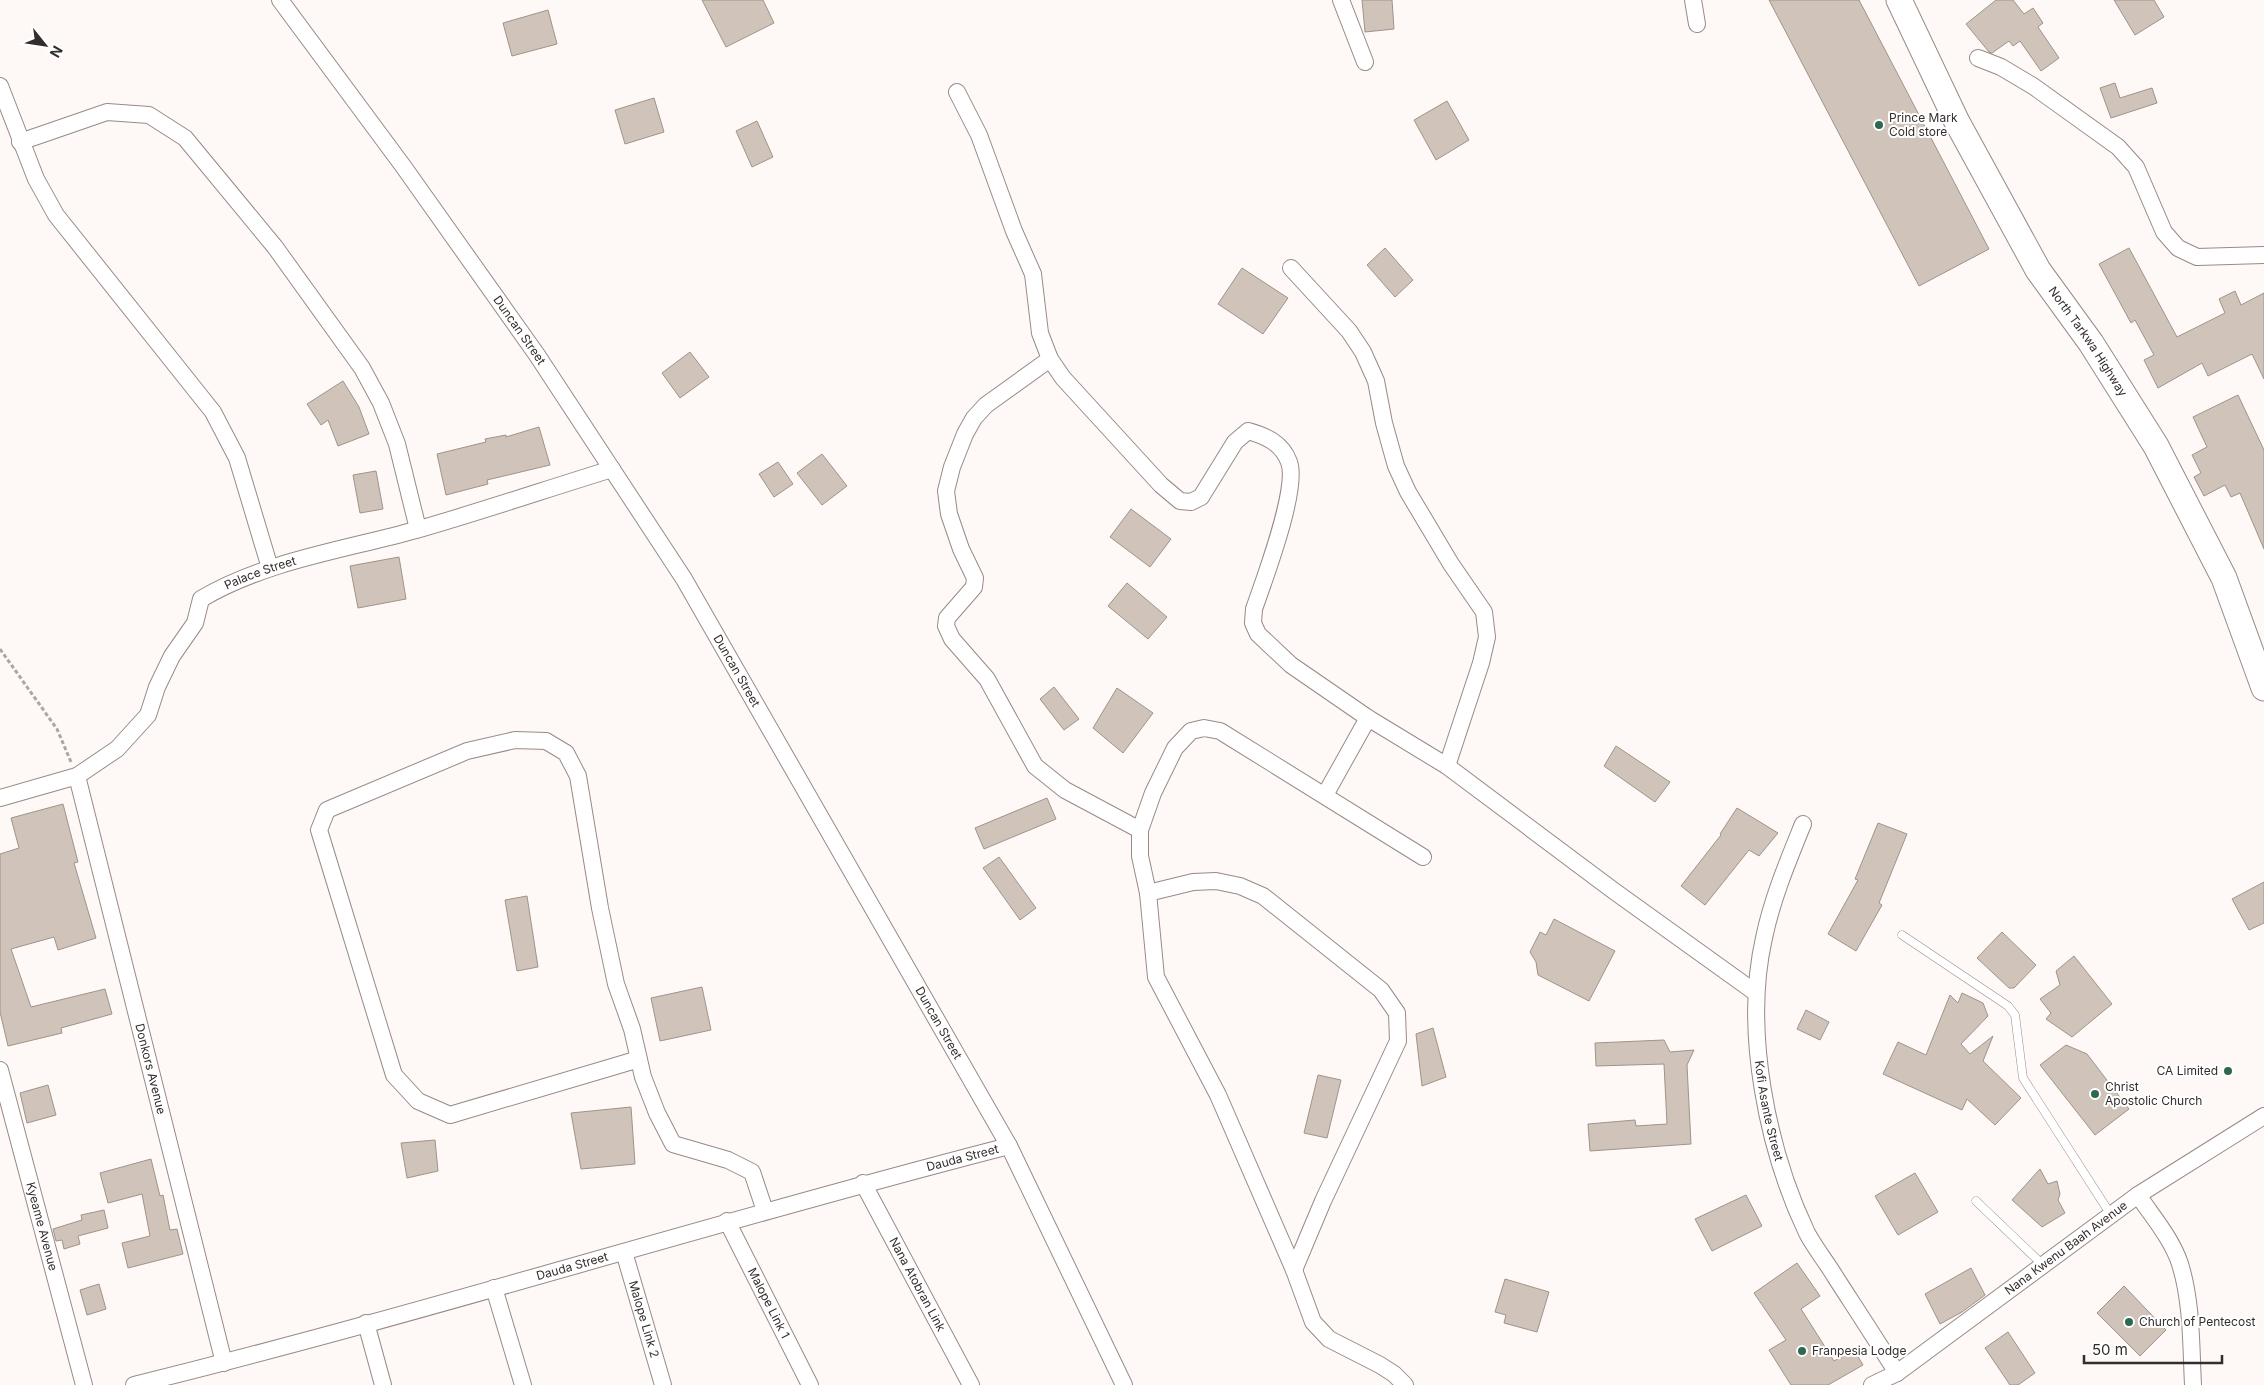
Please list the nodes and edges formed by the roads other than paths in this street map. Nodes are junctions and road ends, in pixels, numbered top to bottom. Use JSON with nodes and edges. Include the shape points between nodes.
{"nodes":[{"id":1,"x":280,"y":0,"type":"edge"},
{"id":2,"x":1341,"y":0,"type":"edge"},
{"id":3,"x":1693,"y":0,"type":"edge"},
{"id":4,"x":1899,"y":0,"type":"edge"},
{"id":5,"x":1697,"y":24,"type":"dead end"},
{"id":6,"x":1978,"y":58,"type":"dead end"},
{"id":7,"x":1366,"y":62,"type":"dead end"},
{"id":8,"x":0,"y":86,"type":"edge"},
{"id":9,"x":957,"y":92,"type":"dead end"},
{"id":10,"x":20,"y":142,"type":"junction"},
{"id":11,"x":2264,"y":255,"type":"edge"},
{"id":12,"x":1291,"y":268,"type":"dead end"},
{"id":13,"x":1050,"y":359,"type":"junction"},
{"id":14,"x":612,"y":469,"type":"junction"},
{"id":15,"x":418,"y":529,"type":"junction"},
{"id":16,"x":270,"y":568,"type":"junction"},
{"id":17,"x":2264,"y":688,"type":"edge"},
{"id":18,"x":1368,"y":718,"type":"junction"},
{"id":19,"x":1446,"y":766,"type":"junction"},
{"id":20,"x":77,"y":776,"type":"junction"},
{"id":21,"x":1325,"y":795,"type":"junction"},
{"id":22,"x":0,"y":798,"type":"edge"},
{"id":23,"x":1803,"y":824,"type":"dead end"},
{"id":24,"x":1140,"y":830,"type":"junction"},
{"id":25,"x":1423,"y":856,"type":"dead end"},
{"id":26,"x":1148,"y":892,"type":"junction"},
{"id":27,"x":1902,"y":935,"type":"dead end"},
{"id":28,"x":1756,"y":993,"type":"junction"},
{"id":29,"x":639,"y":1059,"type":"junction"},
{"id":30,"x":0,"y":1070,"type":"edge"},
{"id":31,"x":2264,"y":1116,"type":"edge"},
{"id":32,"x":1009,"y":1146,"type":"junction"},
{"id":33,"x":863,"y":1183,"type":"junction"},
{"id":34,"x":2138,"y":1195,"type":"junction"},
{"id":35,"x":1976,"y":1201,"type":"dead end"},
{"id":36,"x":765,"y":1211,"type":"junction"},
{"id":37,"x":2111,"y":1215,"type":"junction"},
{"id":38,"x":727,"y":1222,"type":"junction"},
{"id":39,"x":624,"y":1252,"type":"junction"},
{"id":40,"x":2043,"y":1265,"type":"junction"},
{"id":41,"x":1294,"y":1270,"type":"junction"},
{"id":42,"x":494,"y":1288,"type":"junction"},
{"id":43,"x":366,"y":1323,"type":"junction"},
{"id":44,"x":224,"y":1363,"type":"junction"},
{"id":45,"x":1897,"y":1373,"type":"junction"},
{"id":46,"x":84,"y":1385,"type":"edge"},
{"id":47,"x":134,"y":1385,"type":"edge"},
{"id":48,"x":383,"y":1385,"type":"edge"},
{"id":49,"x":523,"y":1385,"type":"edge"},
{"id":50,"x":662,"y":1385,"type":"edge"},
{"id":51,"x":810,"y":1385,"type":"edge"},
{"id":52,"x":972,"y":1385,"type":"edge"},
{"id":53,"x":1124,"y":1385,"type":"edge"},
{"id":54,"x":1405,"y":1385,"type":"edge"},
{"id":55,"x":1872,"y":1385,"type":"edge"},
{"id":56,"x":2193,"y":1385,"type":"edge"}],
"edges":[{"from":1,"to":14,"type":"street","name":"Duncan Street","via":[[403,166]]},
{"from":2,"to":7,"type":"street"},
{"from":3,"to":5,"type":"street"},
{"from":4,"to":17,"type":"main road","name":"North Tarkwa Highway","via":[[1957,122],[2038,270],[2091,342],[2156,446],[2224,578]]},
{"from":6,"to":11,"type":"street","via":[[2033,86],[2118,147],[2136,167],[2164,232],[2178,248],[2197,257]]},
{"from":8,"to":10,"type":"street"},
{"from":9,"to":13,"type":"street","via":[[980,135],[1014,232],[1033,274],[1040,333]]},
{"from":10,"to":15,"type":"street","via":[[107,112],[149,115],[185,138],[275,247],[362,368],[397,444]]},
{"from":10,"to":16,"type":"street","via":[[56,215],[213,412],[237,458]]},
{"from":12,"to":19,"type":"street","via":[[1349,331],[1363,352],[1376,381],[1396,466],[1408,492],[1484,612],[1488,637]]},
{"from":13,"to":18,"type":"street","via":[[1110,430],[1180,501],[1191,502],[1201,497],[1235,442],[1248,432],[1266,436],[1282,450],[1290,463],[1286,512],[1254,609],[1253,623],[1258,634],[1291,665]]},
{"from":13,"to":24,"type":"street","via":[[986,405],[974,418],[952,467],[946,491],[949,514],[975,578],[974,587],[947,618],[946,626],[952,639],[987,679],[1035,766],[1065,790]]},
{"from":14,"to":15,"type":"street","name":"Palace Street"},
{"from":14,"to":32,"type":"street","name":"Duncan Street","via":[[684,579]]},
{"from":15,"to":16,"type":"street","name":"Palace Street"},
{"from":16,"to":20,"type":"street","name":"Palace Street","via":[[221,587],[201,599],[195,623],[172,656],[148,715],[117,749]]},
{"from":18,"to":19,"type":"street"},
{"from":18,"to":21,"type":"street"},
{"from":19,"to":28,"type":"street"},
{"from":20,"to":22,"type":"street","name":"Palace Street"},
{"from":20,"to":44,"type":"street","name":"Donkors Avenue"},
{"from":21,"to":24,"type":"street","via":[[1220,731],[1204,728],[1191,731],[1174,748]]},
{"from":21,"to":25,"type":"street"},
{"from":23,"to":28,"type":"street","name":"Kofi Asante Street","via":[[1781,877],[1763,939]]},
{"from":24,"to":26,"type":"street","via":[[1140,856]]},
{"from":26,"to":41,"type":"street","via":[[1156,977],[1218,1095]]},
{"from":26,"to":41,"type":"street","via":[[1193,882],[1216,881],[1240,886],[1263,896],[1381,990],[1397,1013],[1398,1041],[1322,1201]]},
{"from":27,"to":37,"type":"lane","via":[[2008,1006],[2015,1016],[2023,1078]]},
{"from":28,"to":45,"type":"street","name":"Kofi Asante Street","via":[[1756,1034],[1767,1114],[1786,1178],[1808,1234]]},
{"from":29,"to":29,"type":"street","via":[[616,984],[578,776],[566,753],[546,741],[515,740],[467,751],[327,810],[319,830],[394,1075],[418,1101],[450,1115]]},
{"from":29,"to":36,"type":"street","via":[[657,1113],[673,1144],[728,1160],[752,1172]]},
{"from":30,"to":46,"type":"street","name":"Kyeame Avenue"},
{"from":31,"to":34,"type":"street","name":"Nana Kwenu Baah Avenue"},
{"from":32,"to":33,"type":"street","name":"Dauda Street"},
{"from":32,"to":53,"type":"street","name":"Duncan Street"},
{"from":33,"to":36,"type":"street","name":"Dauda Street"},
{"from":33,"to":52,"type":"street","name":"Nana Atobran Link"},
{"from":34,"to":37,"type":"street","name":"Nana Kwenu Baah Avenue"},
{"from":34,"to":56,"type":"street","via":[[2180,1263],[2189,1321]]},
{"from":35,"to":40,"type":"lane"},
{"from":36,"to":38,"type":"street","name":"Dauda Street"},
{"from":37,"to":40,"type":"street","name":"Nana Kwenu Baah Avenue"},
{"from":38,"to":39,"type":"street","name":"Dauda Street"},
{"from":38,"to":51,"type":"street","name":"Malope Link 1"},
{"from":39,"to":42,"type":"street","name":"Dauda Street"},
{"from":39,"to":50,"type":"street","name":"Malope Link 2"},
{"from":40,"to":45,"type":"street","name":"Nana Kwenu Baah Avenue"},
{"from":41,"to":54,"type":"street","via":[[1313,1322],[1329,1339],[1380,1365]]},
{"from":42,"to":43,"type":"street","name":"Dauda Street"},
{"from":42,"to":49,"type":"street"},
{"from":43,"to":44,"type":"street","name":"Dauda Street"},
{"from":43,"to":48,"type":"street"},
{"from":44,"to":47,"type":"street","name":"Dauda Street"},
{"from":45,"to":55,"type":"street","name":"Nana Kwenu Baah Avenue"}]}
